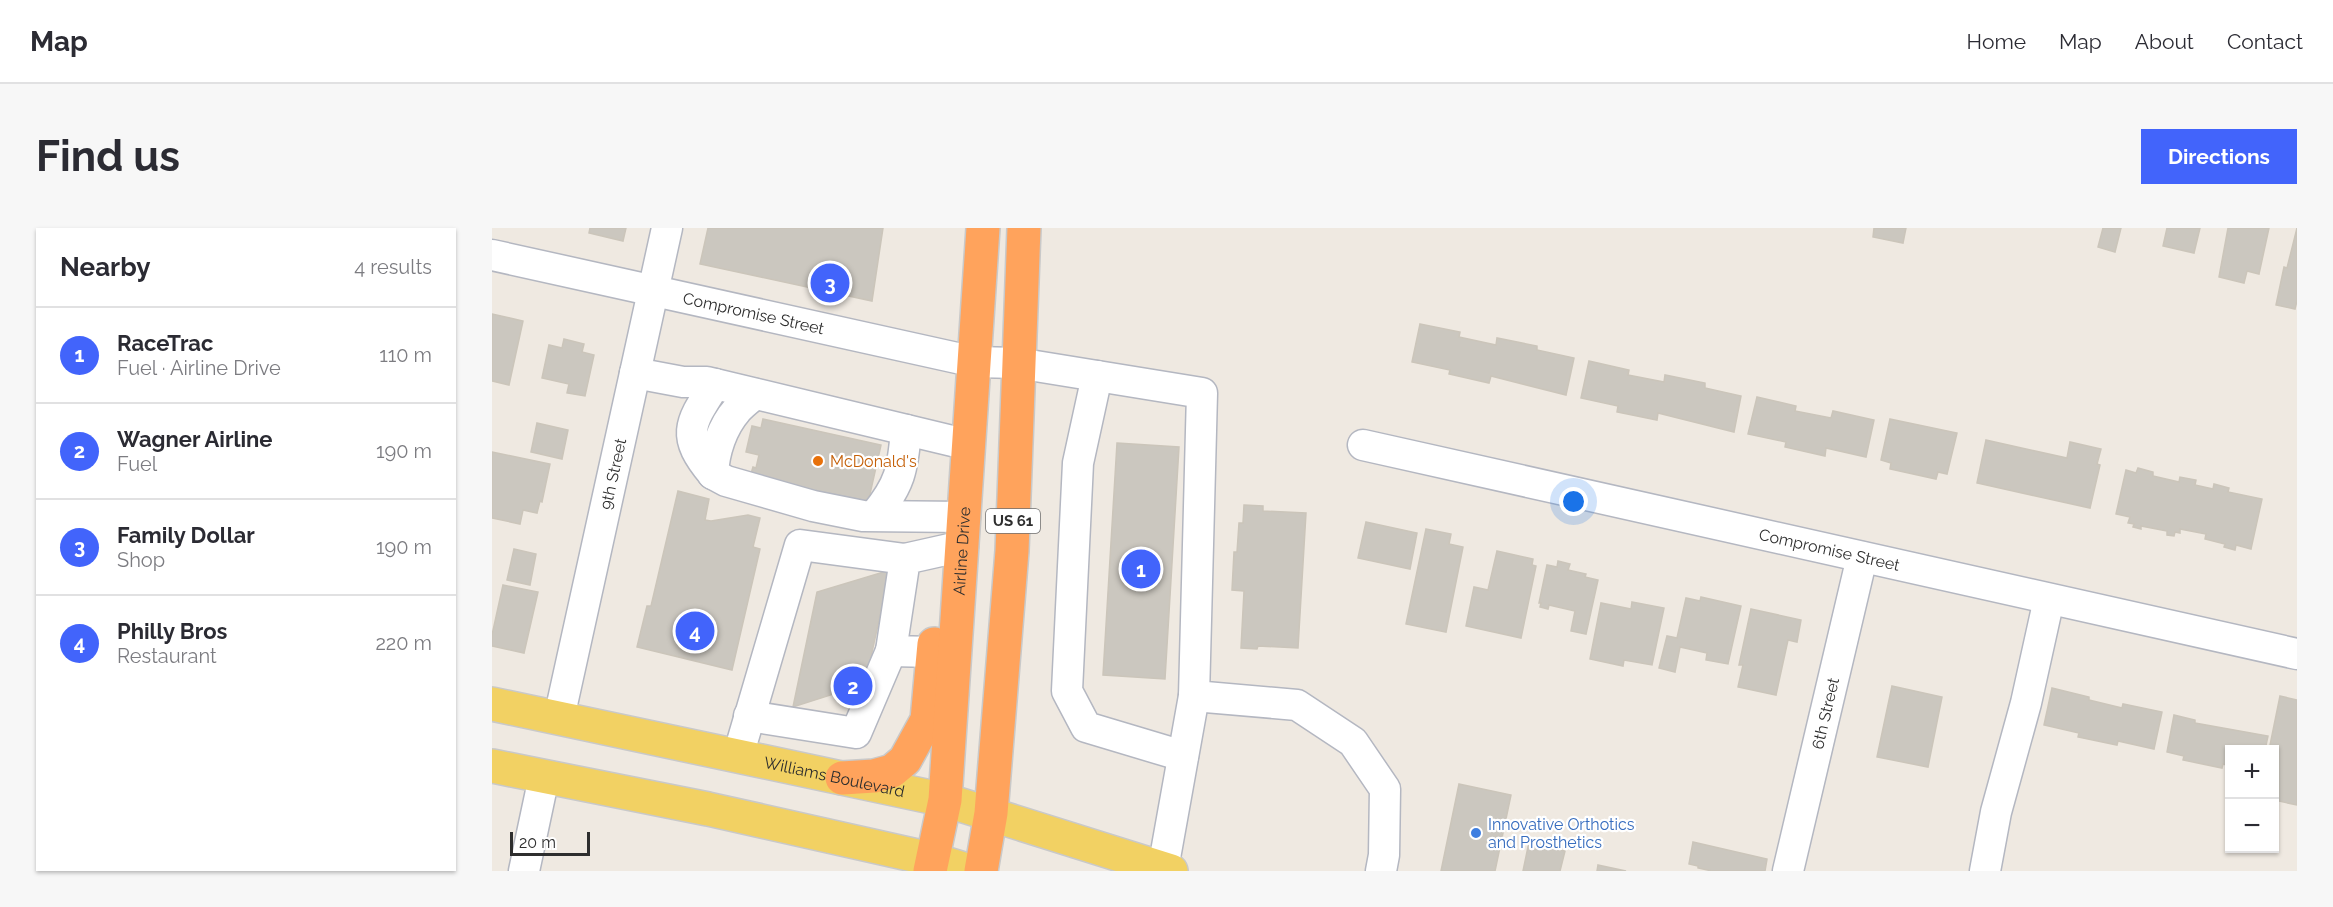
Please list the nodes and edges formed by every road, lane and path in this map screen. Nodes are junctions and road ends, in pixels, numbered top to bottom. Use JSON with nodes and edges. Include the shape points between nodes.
{"nodes":[{"id":1,"x":667,"y":228,"type":"edge"},
{"id":2,"x":983,"y":228,"type":"edge"},
{"id":3,"x":1024,"y":228,"type":"edge"},
{"id":4,"x":492,"y":255,"type":"edge"},
{"id":5,"x":654,"y":292,"type":"junction"},
{"id":6,"x":975,"y":362,"type":"junction"},
{"id":7,"x":1017,"y":363,"type":"junction"},
{"id":8,"x":635,"y":373,"type":"junction"},
{"id":9,"x":1097,"y":376,"type":"junction"},
{"id":10,"x":715,"y":384,"type":"junction"},
{"id":11,"x":755,"y":394,"type":"junction"},
{"id":12,"x":906,"y":430,"type":"junction"},
{"id":13,"x":969,"y":445,"type":"junction"},
{"id":14,"x":1364,"y":445,"type":"dead end"},
{"id":15,"x":714,"y":474,"type":"junction"},
{"id":16,"x":875,"y":515,"type":"junction"},
{"id":17,"x":964,"y":532,"type":"junction"},
{"id":18,"x":1862,"y":556,"type":"junction"},
{"id":19,"x":905,"y":559,"type":"junction"},
{"id":20,"x":2049,"y":599,"type":"junction"},
{"id":21,"x":891,"y":651,"type":"junction"},
{"id":22,"x":933,"y":652,"type":"junction"},
{"id":23,"x":2297,"y":654,"type":"edge"},
{"id":24,"x":1194,"y":696,"type":"junction"},
{"id":25,"x":492,"y":704,"type":"edge"},
{"id":26,"x":749,"y":716,"type":"junction"},
{"id":27,"x":559,"y":718,"type":"junction"},
{"id":28,"x":809,"y":725,"type":"junction"},
{"id":29,"x":738,"y":756,"type":"junction"},
{"id":30,"x":1184,"y":756,"type":"junction"},
{"id":31,"x":492,"y":766,"type":"edge"},
{"id":32,"x":798,"y":769,"type":"junction"},
{"id":33,"x":544,"y":777,"type":"junction"},
{"id":34,"x":842,"y":778,"type":"junction"},
{"id":35,"x":945,"y":800,"type":"junction"},
{"id":36,"x":991,"y":813,"type":"junction"},
{"id":37,"x":931,"y":865,"type":"edge"},
{"id":38,"x":1167,"y":870,"type":"edge"},
{"id":39,"x":524,"y":871,"type":"edge"},
{"id":40,"x":970,"y":871,"type":"edge"},
{"id":41,"x":981,"y":871,"type":"edge"},
{"id":42,"x":1381,"y":871,"type":"edge"},
{"id":43,"x":1788,"y":871,"type":"edge"},
{"id":44,"x":1985,"y":871,"type":"edge"}],
"edges":[{"from":1,"to":5,"type":"street","name":"9th Street"},
{"from":2,"to":6,"type":"highway","name":"Airline Drive","number":"US 61"},
{"from":3,"to":7,"type":"highway","number":"US 61"},
{"from":4,"to":5,"type":"street","name":"Compromise Street"},
{"from":5,"to":6,"type":"street","name":"Compromise Street"},
{"from":5,"to":8,"type":"street","name":"9th Street"},
{"from":6,"to":7,"type":"street","name":"Compromise Street"},
{"from":6,"to":13,"type":"highway","name":"Airline Drive","number":"US 61"},
{"from":7,"to":9,"type":"street","name":"Compromise Street"},
{"from":7,"to":36,"type":"highway","number":"US 61","via":[[1012,551]]},
{"from":8,"to":10,"type":"street"},
{"from":8,"to":27,"type":"street","name":"9th Street"},
{"from":9,"to":24,"type":"street","name":"Compromise Street","via":[[1202,393]]},
{"from":9,"to":30,"type":"street","via":[[1078,463],[1067,691],[1086,727]]},
{"from":10,"to":11,"type":"street"},
{"from":10,"to":15,"type":"street","via":[[692,426],[699,458]]},
{"from":11,"to":12,"type":"street"},
{"from":11,"to":15,"type":"street","via":[[736,410],[723,434],[714,456]]},
{"from":12,"to":13,"type":"street"},
{"from":12,"to":16,"type":"street","via":[[900,478]]},
{"from":13,"to":17,"type":"highway","name":"Airline Drive","number":"US 61"},
{"from":14,"to":18,"type":"street","name":"Compromise Street"},
{"from":15,"to":16,"type":"street","via":[[813,506]]},
{"from":16,"to":17,"type":"street"},
{"from":17,"to":19,"type":"street"},
{"from":17,"to":22,"type":"highway","via":[[938,594]]},
{"from":17,"to":35,"type":"highway","name":"Airline Drive","number":"US 61"},
{"from":18,"to":20,"type":"street","name":"Compromise Street"},
{"from":18,"to":43,"type":"street","name":"6th Street"},
{"from":19,"to":21,"type":"street"},
{"from":19,"to":26,"type":"street","via":[[800,545]]},
{"from":20,"to":23,"type":"street","name":"Compromise Street"},
{"from":20,"to":44,"type":"street"},
{"from":21,"to":22,"type":"street"},
{"from":21,"to":28,"type":"street","via":[[856,733]]},
{"from":22,"to":34,"type":"highway","via":[[927,720],[905,760],[892,771]]},
{"from":24,"to":30,"type":"street"},
{"from":24,"to":42,"type":"street","via":[[1297,705],[1353,742],[1385,789]]},
{"from":25,"to":27,"type":"main road","name":"Williams Boulevard"},
{"from":26,"to":28,"type":"street"},
{"from":26,"to":29,"type":"street"},
{"from":27,"to":29,"type":"main road","name":"Williams Boulevard"},
{"from":28,"to":32,"type":"street"},
{"from":29,"to":32,"type":"main road","name":"Williams Boulevard"},
{"from":30,"to":38,"type":"street"},
{"from":31,"to":33,"type":"main road"},
{"from":32,"to":34,"type":"main road","name":"Williams Boulevard"},
{"from":33,"to":37,"type":"main road","via":[[708,809]]},
{"from":33,"to":39,"type":"street"},
{"from":34,"to":35,"type":"main road","name":"Williams Boulevard"},
{"from":35,"to":36,"type":"main road","name":"Williams Boulevard"},
{"from":35,"to":37,"type":"highway","name":"Airline Drive","number":"US 61"},
{"from":36,"to":38,"type":"main road","name":"Williams Boulevard"},
{"from":36,"to":41,"type":"highway","number":"US 61"},
{"from":37,"to":40,"type":"main road"}]}
